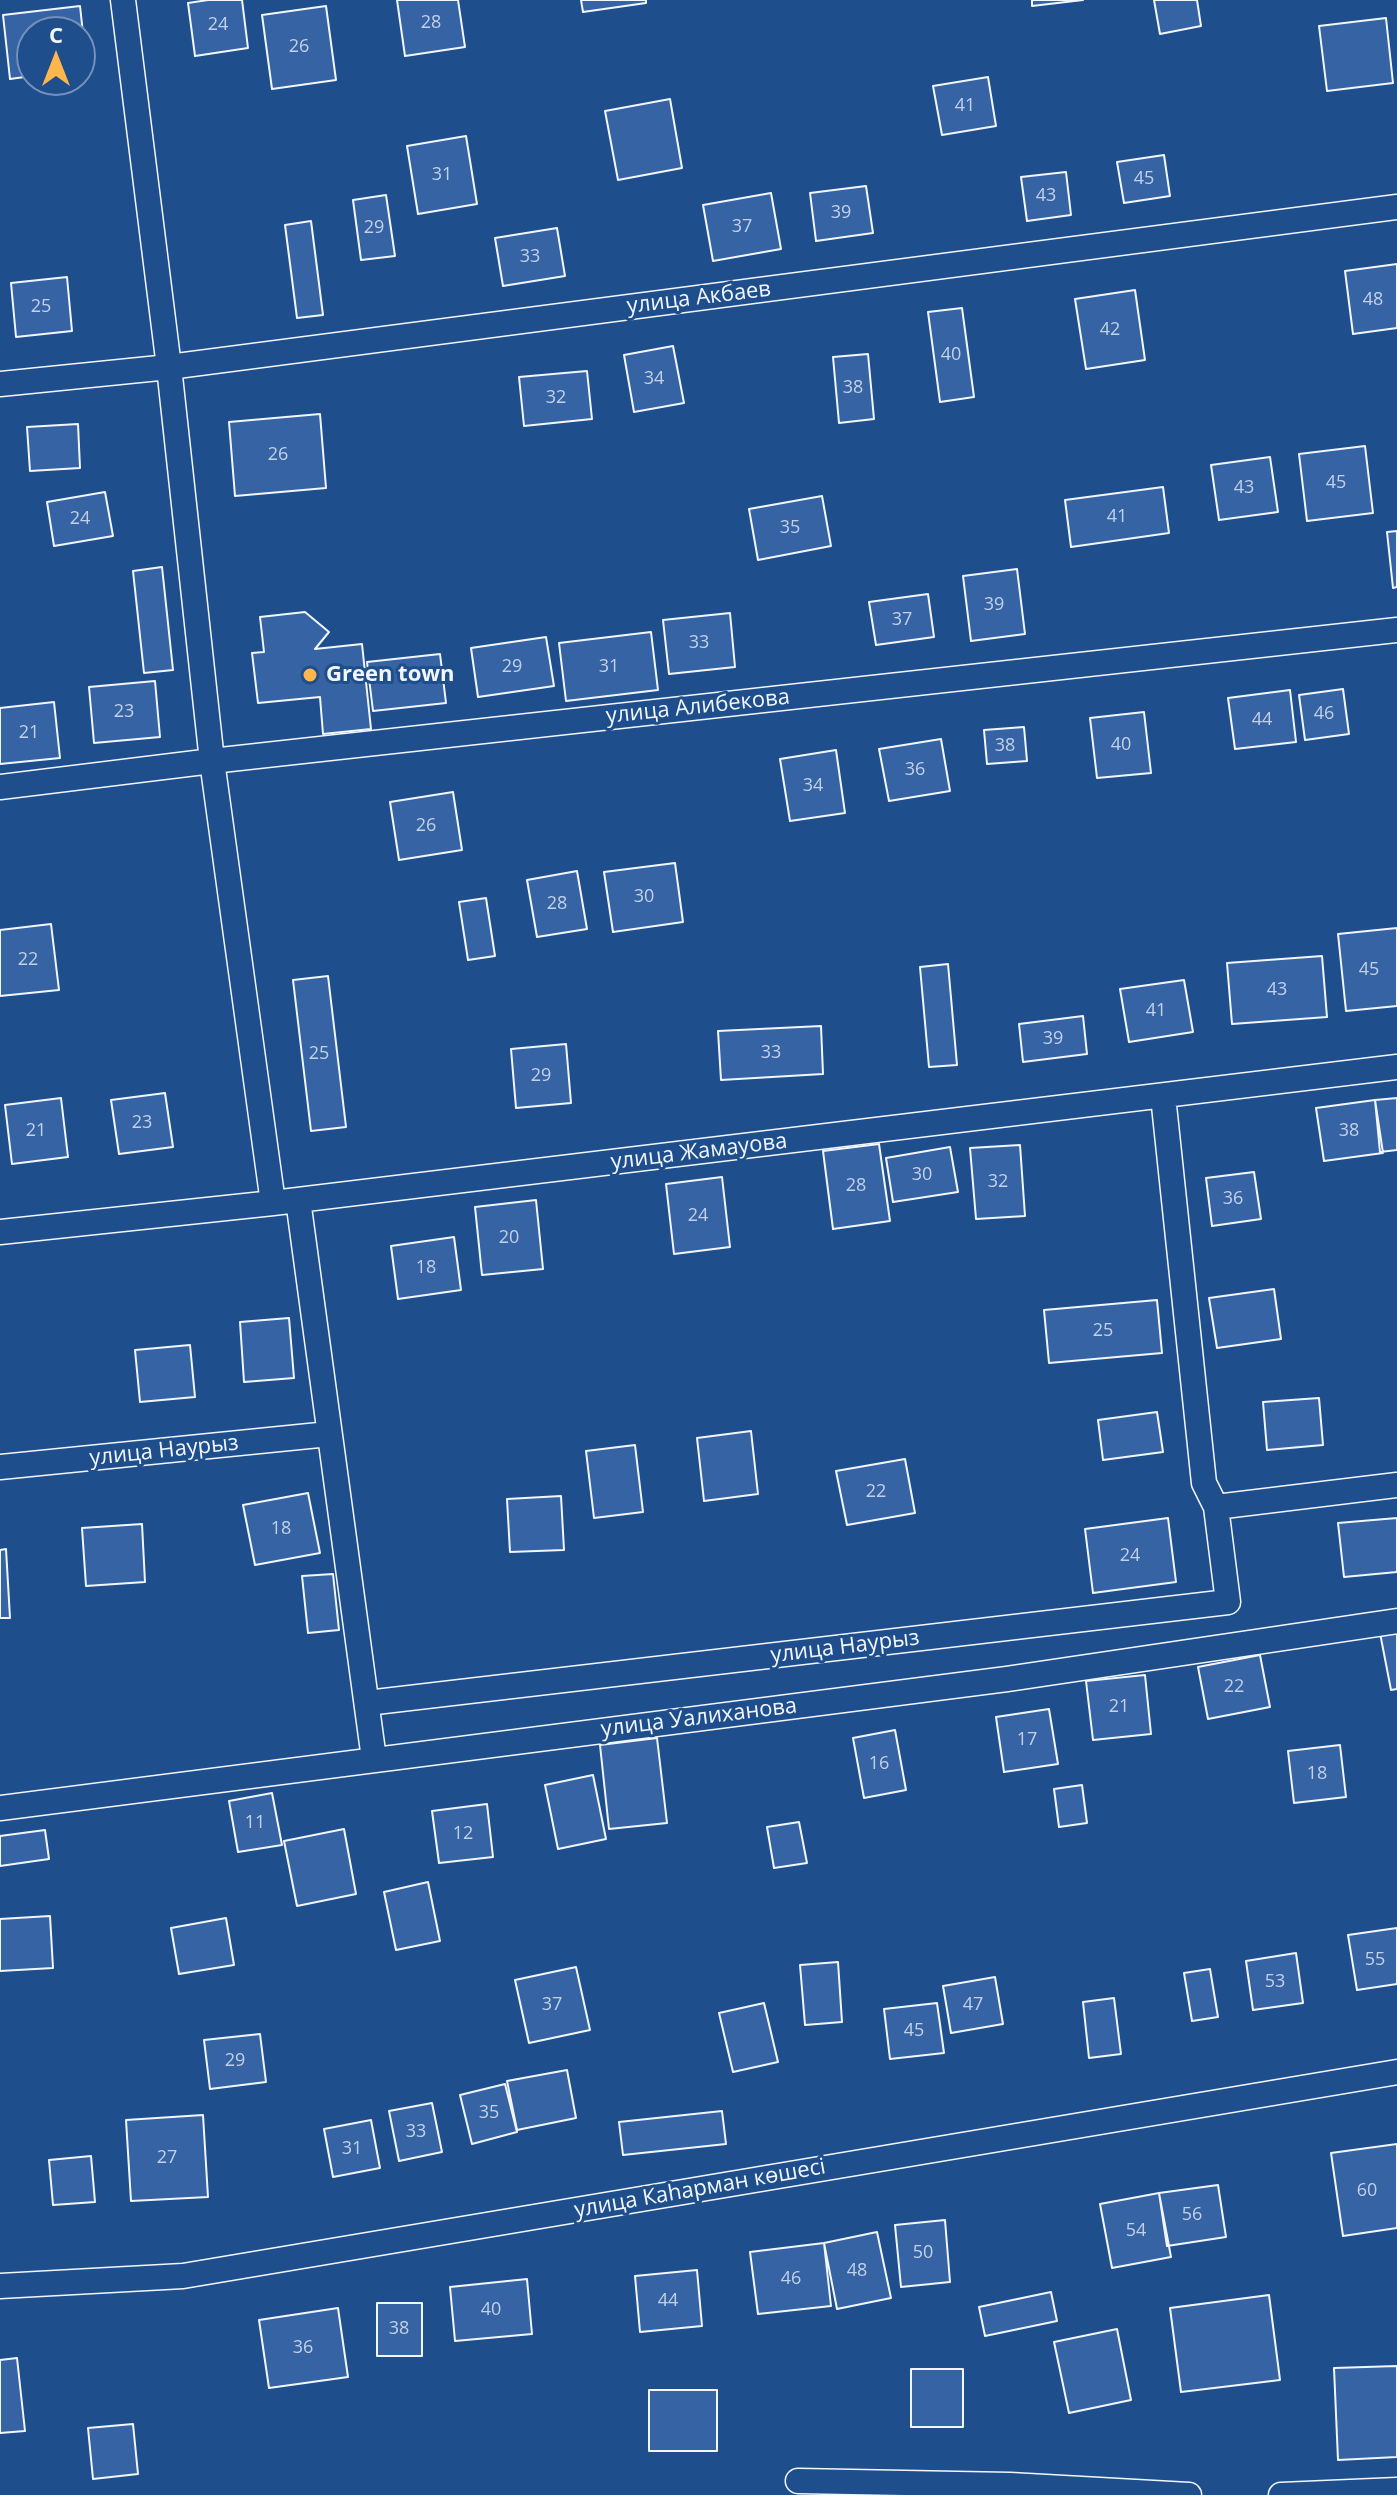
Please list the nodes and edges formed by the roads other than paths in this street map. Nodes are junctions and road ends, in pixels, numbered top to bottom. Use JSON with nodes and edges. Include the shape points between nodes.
{"nodes":[{"id":1,"x":123,"y":0,"type":"edge"},
{"id":2,"x":1397,"y":207,"type":"edge"},
{"id":3,"x":169,"y":367,"type":"junction"},
{"id":4,"x":0,"y":384,"type":"edge"},
{"id":5,"x":1397,"y":630,"type":"edge"},
{"id":6,"x":212,"y":761,"type":"junction"},
{"id":7,"x":0,"y":787,"type":"edge"},
{"id":8,"x":1397,"y":1067,"type":"edge"},
{"id":9,"x":1163,"y":1096,"type":"junction"},
{"id":10,"x":298,"y":1200,"type":"junction"},
{"id":11,"x":273,"y":1203,"type":"junction"},
{"id":12,"x":0,"y":1232,"type":"edge"},
{"id":13,"x":329,"y":1434,"type":"junction"},
{"id":14,"x":0,"y":1467,"type":"edge"},
{"id":15,"x":1397,"y":1485,"type":"edge"},
{"id":16,"x":1216,"y":1507,"type":"junction"},
{"id":17,"x":1397,"y":1621,"type":"edge"},
{"id":18,"x":367,"y":1703,"type":"junction"},
{"id":19,"x":374,"y":1759,"type":"junction"},
{"id":20,"x":0,"y":1808,"type":"edge"},
{"id":21,"x":1397,"y":2072,"type":"edge"},
{"id":22,"x":0,"y":2286,"type":"edge"},
{"id":23,"x":798,"y":2481,"type":"dead end"},
{"id":24,"x":1397,"y":2490,"type":"edge"},
{"id":25,"x":1189,"y":2495,"type":"edge"},
{"id":26,"x":1281,"y":2495,"type":"edge"}],
"edges":[{"from":1,"to":3,"type":"street"},
{"from":2,"to":3,"type":"street","name":"улица Акбаев"},
{"from":3,"to":4,"type":"street","name":"улица Акбаев"},
{"from":3,"to":6,"type":"street"},
{"from":5,"to":6,"type":"street","name":"улица Алибекова"},
{"from":6,"to":7,"type":"street","name":"улица Алибекова"},
{"from":6,"to":11,"type":"street"},
{"from":8,"to":9,"type":"street","name":"улица Жамауова"},
{"from":9,"to":10,"type":"street","name":"улица Жамауова"},
{"from":9,"to":16,"type":"street","name":"улица Наурыз","via":[[1204,1483]]},
{"from":10,"to":11,"type":"street","name":"улица Жамауова"},
{"from":10,"to":13,"type":"street"},
{"from":11,"to":12,"type":"street","name":"улица Жамауова"},
{"from":13,"to":14,"type":"street","name":"улица Наурыз"},
{"from":13,"to":18,"type":"street"},
{"from":15,"to":16,"type":"street"},
{"from":16,"to":18,"type":"street","name":"улица Наурыз","via":[[1228,1602]]},
{"from":17,"to":19,"type":"street","name":"улица Уалиханова","via":[[992,1681]]},
{"from":18,"to":19,"type":"street"},
{"from":19,"to":20,"type":"street","name":"улица Уалиханова"},
{"from":21,"to":22,"type":"street","name":"улица Каһарман көшесі","via":[[183,2276]]},
{"from":23,"to":25,"type":"street"},
{"from":24,"to":26,"type":"street"}]}
